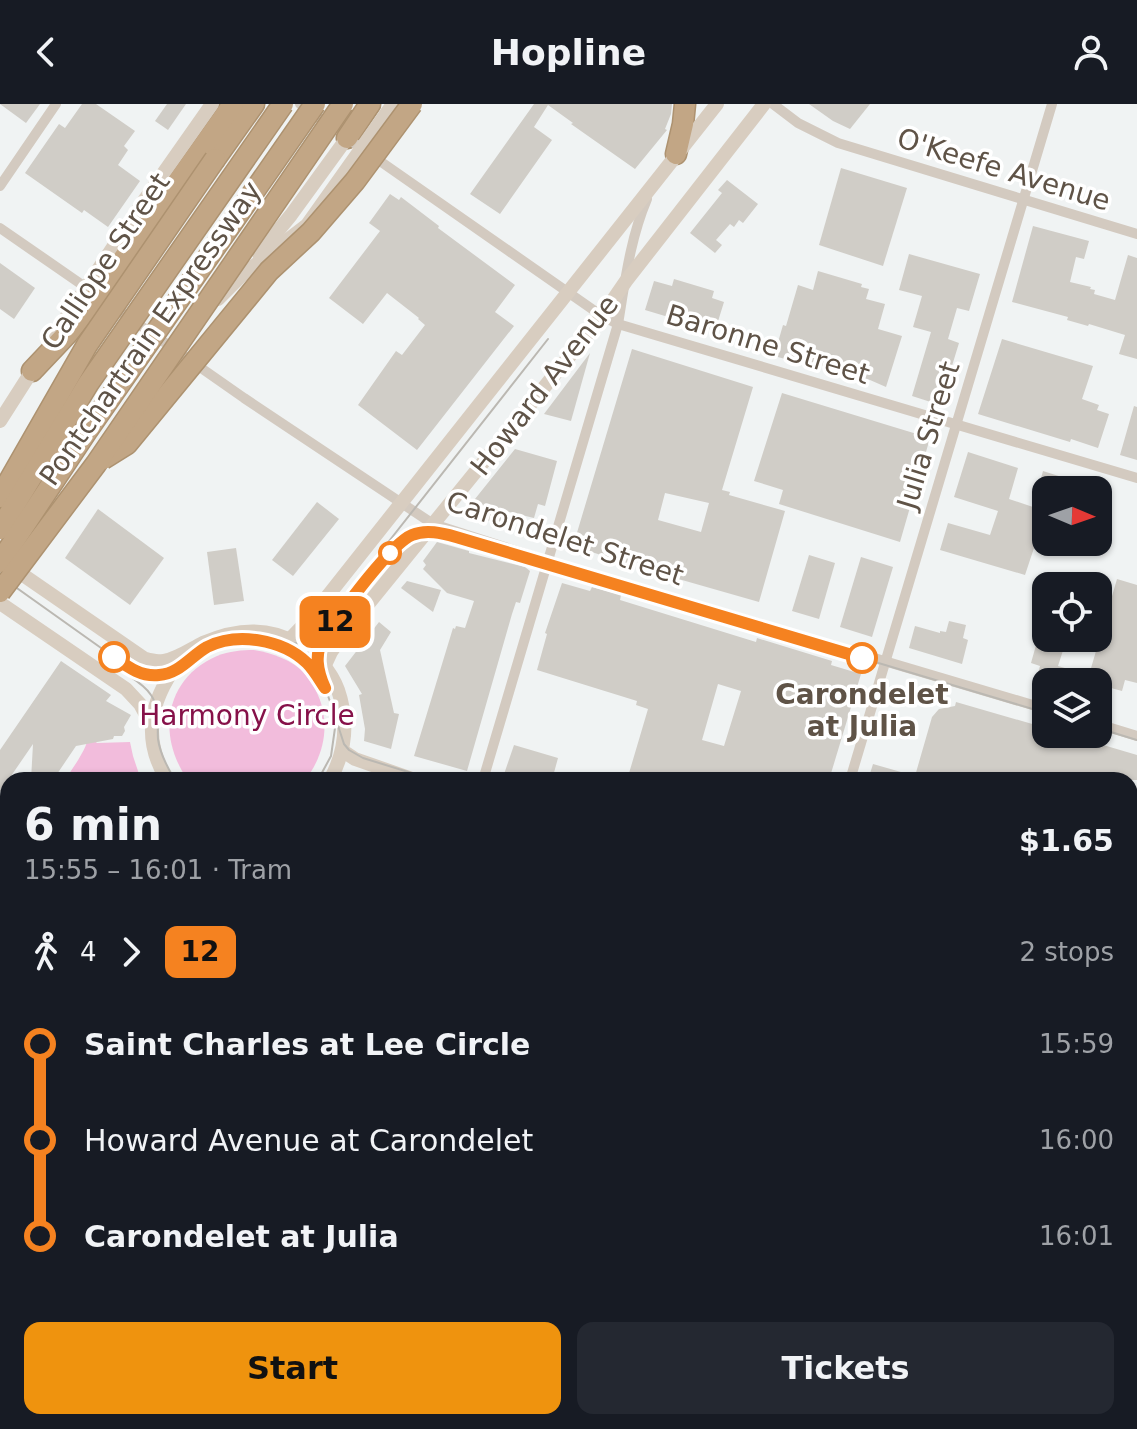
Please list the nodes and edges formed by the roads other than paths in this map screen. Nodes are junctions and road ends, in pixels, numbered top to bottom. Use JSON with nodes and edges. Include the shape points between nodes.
{"nodes":[{"id":1,"x":56,"y":104,"type":"edge"},
{"id":2,"x":212,"y":104,"type":"edge"},
{"id":3,"x":233,"y":104,"type":"edge"},
{"id":4,"x":254,"y":104,"type":"edge"},
{"id":5,"x":283,"y":104,"type":"edge"},
{"id":6,"x":300,"y":104,"type":"edge"},
{"id":7,"x":315,"y":104,"type":"edge"},
{"id":8,"x":343,"y":104,"type":"edge"},
{"id":9,"x":370,"y":104,"type":"edge"},
{"id":10,"x":393,"y":104,"type":"edge"},
{"id":11,"x":412,"y":104,"type":"edge"},
{"id":12,"x":685,"y":104,"type":"edge"},
{"id":13,"x":717,"y":104,"type":"edge"},
{"id":14,"x":764,"y":104,"type":"edge"},
{"id":15,"x":773,"y":104,"type":"edge"},
{"id":16,"x":1052,"y":104,"type":"edge"},
{"id":17,"x":354,"y":142,"type":"junction"},
{"id":18,"x":676,"y":154,"type":"junction"},
{"id":19,"x":0,"y":186,"type":"edge"},
{"id":20,"x":652,"y":186,"type":"junction"},
{"id":21,"x":1023,"y":198,"type":"junction"},
{"id":22,"x":0,"y":228,"type":"edge"},
{"id":23,"x":1137,"y":234,"type":"edge"},
{"id":24,"x":626,"y":281,"type":"junction"},
{"id":25,"x":91,"y":291,"type":"junction"},
{"id":26,"x":570,"y":292,"type":"junction"},
{"id":27,"x":602,"y":316,"type":"junction"},
{"id":28,"x":618,"y":324,"type":"junction"},
{"id":29,"x":171,"y":346,"type":"junction"},
{"id":30,"x":32,"y":371,"type":"joint"},
{"id":31,"x":0,"y":421,"type":"edge"},
{"id":32,"x":956,"y":425,"type":"junction"},
{"id":33,"x":96,"y":464,"type":"junction"},
{"id":34,"x":1137,"y":478,"type":"edge"},
{"id":35,"x":0,"y":497,"type":"edge"},
{"id":36,"x":401,"y":502,"type":"junction"},
{"id":37,"x":433,"y":524,"type":"junction"},
{"id":38,"x":0,"y":529,"type":"edge"},
{"id":39,"x":548,"y":561,"type":"junction"},
{"id":40,"x":5,"y":563,"type":"edge"},
{"id":41,"x":0,"y":592,"type":"edge"},
{"id":42,"x":0,"y":603,"type":"edge"},
{"id":43,"x":290,"y":639,"type":"junction"},
{"id":44,"x":187,"y":652,"type":"junction"},
{"id":45,"x":886,"y":661,"type":"junction"},
{"id":46,"x":324,"y":667,"type":"junction"},
{"id":47,"x":1032,"y":705,"type":"edge"},
{"id":48,"x":152,"y":726,"type":"junction"},
{"id":49,"x":1112,"y":728,"type":"edge"},
{"id":50,"x":1137,"y":736,"type":"edge"},
{"id":51,"x":343,"y":751,"type":"junction"},
{"id":52,"x":163,"y":772,"type":"edge"},
{"id":53,"x":334,"y":772,"type":"edge"},
{"id":54,"x":392,"y":772,"type":"edge"},
{"id":55,"x":485,"y":772,"type":"edge"},
{"id":56,"x":852,"y":772,"type":"edge"}],
"edges":[{"from":1,"to":19,"type":"street"},
{"from":2,"to":25,"type":"main road","name":"Calliope Street"},
{"from":3,"to":25,"type":"highway"},
{"from":4,"to":35,"type":"highway","bridge":true,"via":[[87,345]]},
{"from":5,"to":38,"type":"highway","name":"Pontchartrain Expressway","bridge":true,"via":[[88,384]]},
{"from":6,"to":17,"type":"street","name":"Baronne Street"},
{"from":7,"to":40,"type":"highway","bridge":true,"via":[[87,431]]},
{"from":8,"to":33,"type":"highway","name":"Pontchartrain Expressway","bridge":true},
{"from":9,"to":17,"type":"highway"},
{"from":10,"to":17,"type":"main road"},
{"from":11,"to":33,"type":"highway","bridge":true,"via":[[355,181],[269,271],[127,444]]},
{"from":12,"to":18,"type":"highway"},
{"from":13,"to":18,"type":"main road","name":"Howard Avenue"},
{"from":14,"to":24,"type":"main road","name":"Howard Avenue"},
{"from":15,"to":21,"type":"street","name":"O'Keefe Avenue","via":[[838,143]]},
{"from":16,"to":21,"type":"street","name":"Julia Street"},
{"from":17,"to":26,"type":"street","name":"Baronne Street"},
{"from":17,"to":29,"type":"main road","via":[[241,276]]},
{"from":18,"to":20,"type":"main road","name":"Howard Avenue"},
{"from":20,"to":24,"type":"street","via":[[630,251]]},
{"from":20,"to":26,"type":"main road","name":"Howard Avenue"},
{"from":21,"to":23,"type":"street","name":"O'Keefe Avenue"},
{"from":21,"to":32,"type":"street","name":"Julia Street"},
{"from":22,"to":25,"type":"street","name":"Carondelet Street"},
{"from":24,"to":27,"type":"main road","name":"Howard Avenue"},
{"from":24,"to":28,"type":"street"},
{"from":25,"to":29,"type":"street","name":"Carondelet Street"},
{"from":25,"to":30,"type":"highway","via":[[68,333]]},
{"from":26,"to":27,"type":"street","name":"Baronne Street"},
{"from":26,"to":36,"type":"main road","name":"Howard Avenue"},
{"from":27,"to":28,"type":"street","name":"Baronne Street"},
{"from":27,"to":37,"type":"main road","name":"Howard Avenue"},
{"from":28,"to":32,"type":"street","name":"Baronne Street"},
{"from":28,"to":39,"type":"street"},
{"from":29,"to":36,"type":"street","name":"Carondelet Street"},
{"from":29,"to":40,"type":"main road"},
{"from":30,"to":31,"type":"main road","name":"Calliope Street"},
{"from":32,"to":34,"type":"street","name":"Baronne Street"},
{"from":32,"to":45,"type":"street","name":"Julia Street"},
{"from":33,"to":41,"type":"highway","name":"Pontchartrain Expressway","bridge":true},
{"from":36,"to":37,"type":"street","name":"Carondelet Street"},
{"from":36,"to":43,"type":"main road","name":"Howard Avenue"},
{"from":37,"to":39,"type":"street","name":"Carondelet Street"},
{"from":37,"to":46,"type":"main road","name":"Howard Avenue","via":[[343,635]]},
{"from":39,"to":45,"type":"street","name":"Carondelet Street"},
{"from":39,"to":55,"type":"street"},
{"from":40,"to":41,"type":"main road"},
{"from":40,"to":44,"type":"main road","via":[[145,659],[162,662]]},
{"from":42,"to":48,"type":"main road","via":[[126,689]]},
{"from":43,"to":44,"type":"main road","via":[[253,630],[215,638]]},
{"from":43,"to":46,"type":"main road"},
{"from":44,"to":48,"type":"main road","via":[[161,688]]},
{"from":45,"to":47,"type":"street","name":"Carondelet Street"},
{"from":45,"to":56,"type":"street","name":"Julia Street"},
{"from":46,"to":51,"type":"main road","via":[[343,706]]},
{"from":48,"to":52,"type":"main road"},
{"from":49,"to":50,"type":"street"},
{"from":51,"to":53,"type":"main road"},
{"from":51,"to":54,"type":"main road"}]}
